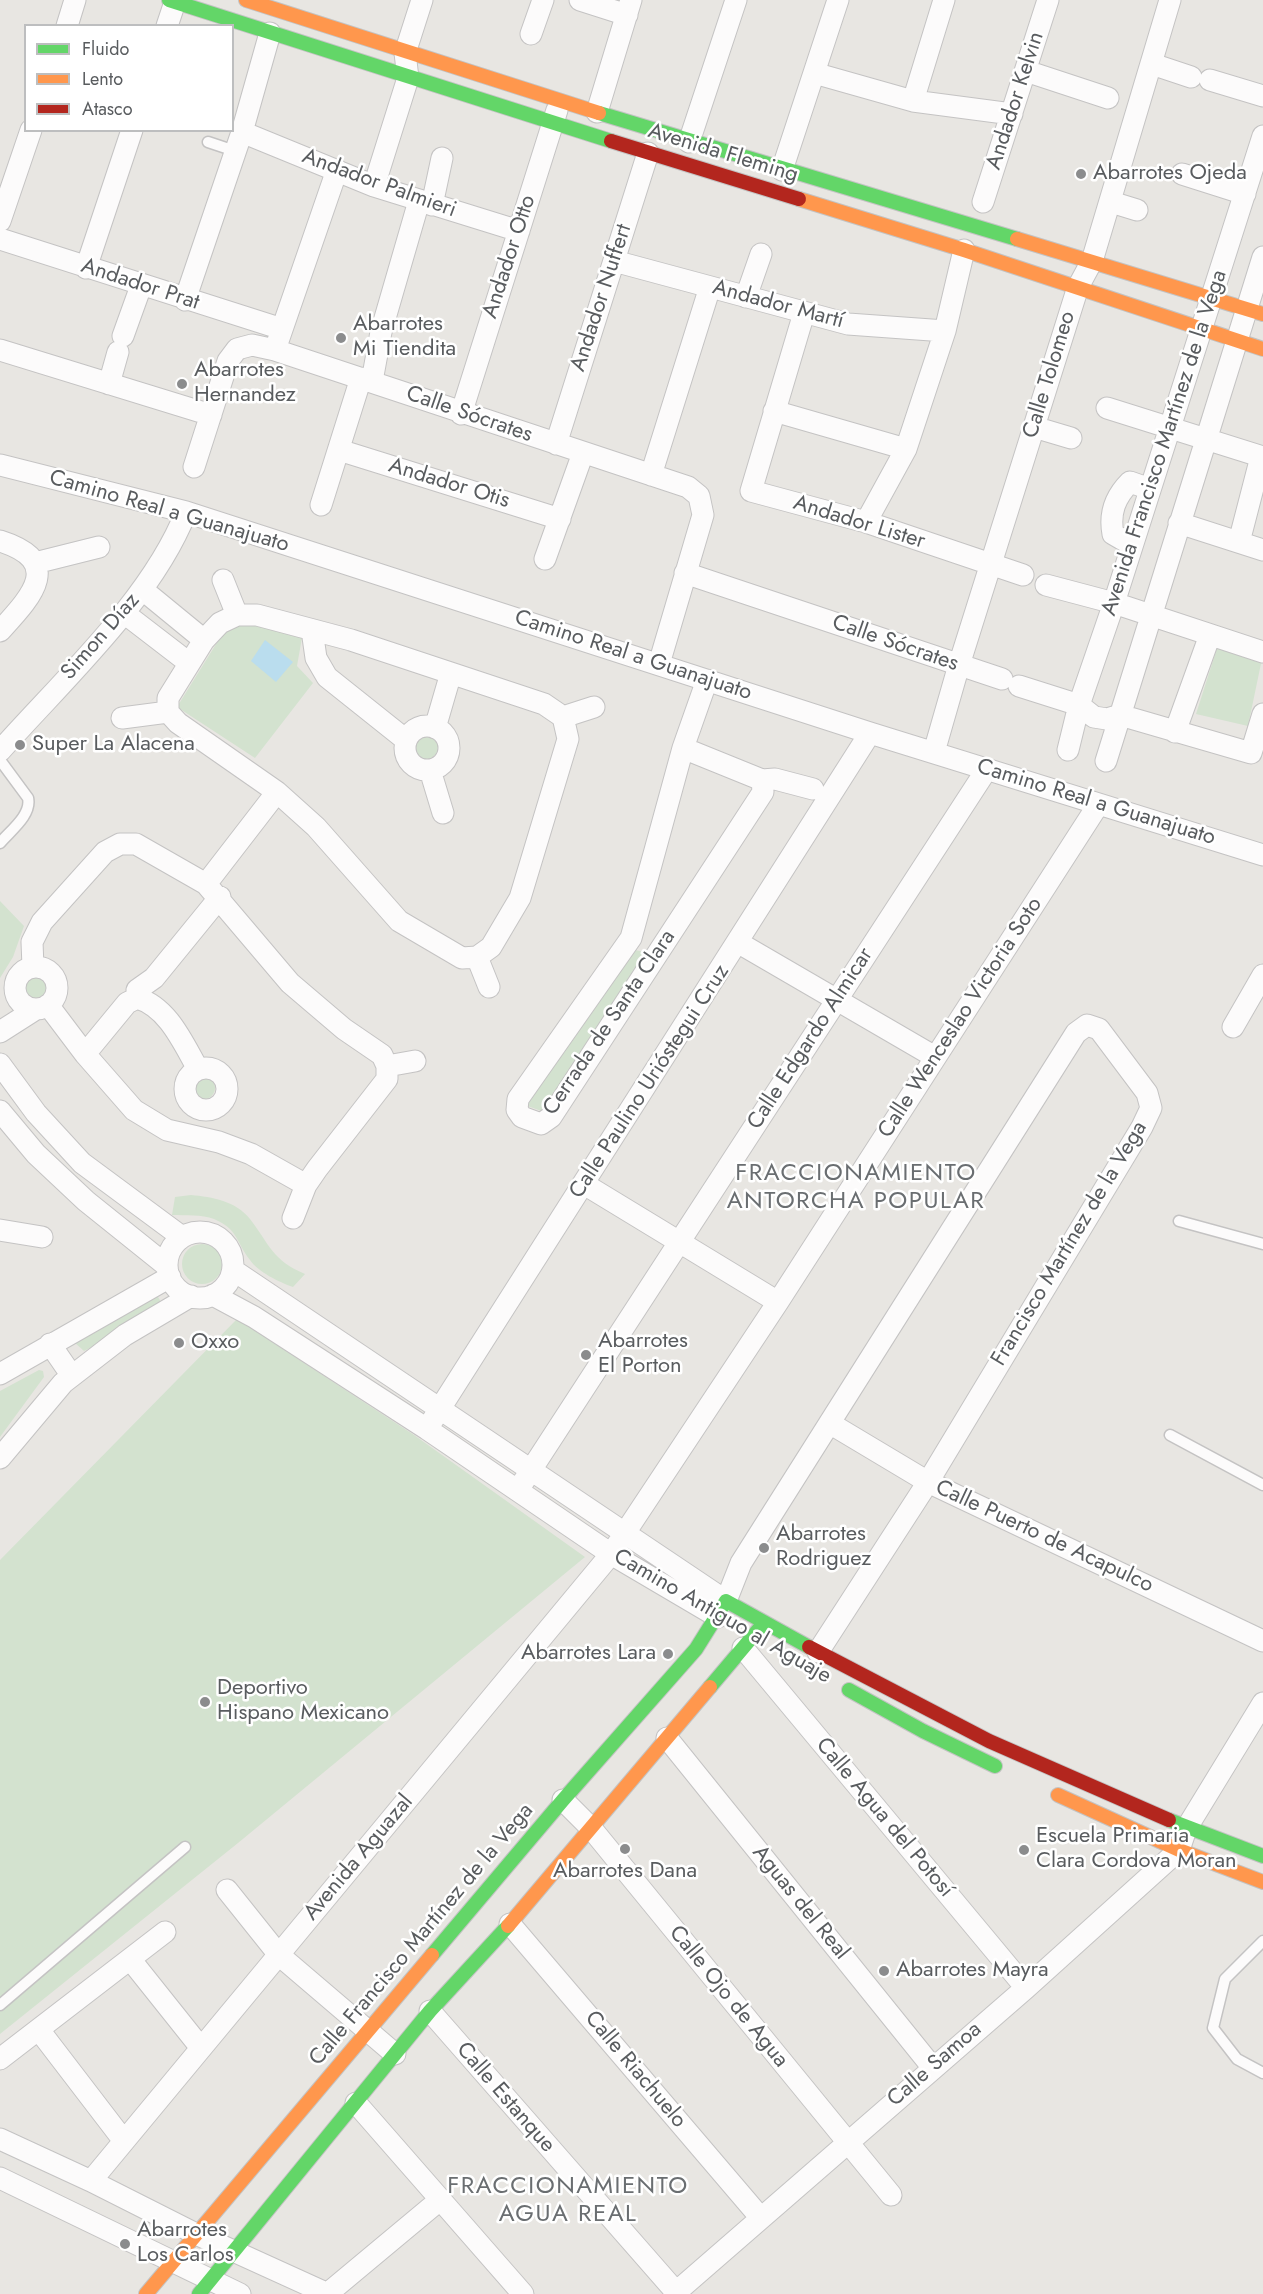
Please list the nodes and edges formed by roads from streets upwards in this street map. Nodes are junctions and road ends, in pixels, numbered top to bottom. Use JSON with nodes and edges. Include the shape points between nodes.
{"nodes":[{"id":1,"x":75,"y":0,"type":"edge"},
{"id":2,"x":246,"y":0,"type":"edge"},
{"id":3,"x":422,"y":0,"type":"edge"},
{"id":4,"x":543,"y":0,"type":"edge"},
{"id":5,"x":580,"y":0,"type":"edge"},
{"id":6,"x":736,"y":0,"type":"edge"},
{"id":7,"x":838,"y":0,"type":"edge"},
{"id":8,"x":944,"y":0,"type":"edge"},
{"id":9,"x":1048,"y":0,"type":"edge"},
{"id":10,"x":1170,"y":0,"type":"edge"},
{"id":11,"x":172,"y":1,"type":"edge"},
{"id":12,"x":629,"y":8,"type":"edge"},
{"id":13,"x":68,"y":24,"type":"edge"},
{"id":14,"x":167,"y":24,"type":"edge"},
{"id":15,"x":270,"y":33,"type":"junction"},
{"id":16,"x":531,"y":34,"type":"dead end"},
{"id":17,"x":405,"y":53,"type":"junction"},
{"id":18,"x":1152,"y":64,"type":"junction"},
{"id":19,"x":1026,"y":71,"type":"junction"},
{"id":20,"x":814,"y":73,"type":"junction"},
{"id":21,"x":408,"y":78,"type":"junction"},
{"id":22,"x":1263,"y":96,"type":"edge"},
{"id":23,"x":1108,"y":98,"type":"dead end"},
{"id":24,"x":560,"y":101,"type":"junction"},
{"id":25,"x":913,"y":101,"type":"junction"},
{"id":26,"x":597,"y":112,"type":"junction"},
{"id":27,"x":1012,"y":114,"type":"junction"},
{"id":28,"x":553,"y":123,"type":"junction"},
{"id":29,"x":30,"y":132,"type":"edge"},
{"id":30,"x":131,"y":132,"type":"edge"},
{"id":31,"x":1263,"y":136,"type":"edge"},
{"id":32,"x":238,"y":141,"type":"junction"},
{"id":33,"x":689,"y":142,"type":"junction"},
{"id":34,"x":648,"y":153,"type":"junction"},
{"id":35,"x":442,"y":158,"type":"dead end"},
{"id":36,"x":337,"y":170,"type":"junction"},
{"id":37,"x":782,"y":170,"type":"junction"},
{"id":38,"x":1182,"y":174,"type":"dead end"},
{"id":39,"x":374,"y":186,"type":"junction"},
{"id":40,"x":1245,"y":194,"type":"junction"},
{"id":41,"x":983,"y":202,"type":"dead end"},
{"id":42,"x":1110,"y":202,"type":"junction"},
{"id":43,"x":425,"y":203,"type":"junction"},
{"id":44,"x":1137,"y":210,"type":"dead end"},
{"id":45,"x":0,"y":222,"type":"edge"},
{"id":46,"x":519,"y":231,"type":"junction"},
{"id":47,"x":0,"y":239,"type":"edge"},
{"id":48,"x":964,"y":250,"type":"junction"},
{"id":49,"x":761,"y":254,"type":"dead end"},
{"id":50,"x":1263,"y":257,"type":"edge"},
{"id":51,"x":614,"y":261,"type":"junction"},
{"id":52,"x":1092,"y":261,"type":"junction"},
{"id":53,"x":86,"y":268,"type":"junction"},
{"id":54,"x":141,"y":286,"type":"junction"},
{"id":55,"x":710,"y":287,"type":"junction"},
{"id":56,"x":1078,"y":287,"type":"junction"},
{"id":57,"x":746,"y":297,"type":"junction"},
{"id":58,"x":1212,"y":298,"type":"junction"},
{"id":59,"x":185,"y":300,"type":"junction"},
{"id":60,"x":1254,"y":311,"type":"edge"},
{"id":61,"x":804,"y":313,"type":"junction"},
{"id":62,"x":282,"y":329,"type":"junction"},
{"id":63,"x":1200,"y":329,"type":"junction"},
{"id":64,"x":945,"y":331,"type":"junction"},
{"id":65,"x":1235,"y":340,"type":"junction"},
{"id":66,"x":1263,"y":349,"type":"edge"},
{"id":67,"x":0,"y":350,"type":"edge"},
{"id":68,"x":275,"y":350,"type":"junction"},
{"id":69,"x":366,"y":380,"type":"junction"},
{"id":70,"x":109,"y":384,"type":"junction"},
{"id":71,"x":1107,"y":408,"type":"dead end"},
{"id":72,"x":774,"y":411,"type":"junction"},
{"id":73,"x":461,"y":414,"type":"junction"},
{"id":74,"x":211,"y":415,"type":"junction"},
{"id":75,"x":1170,"y":426,"type":"junction"},
{"id":76,"x":1034,"y":427,"type":"junction"},
{"id":77,"x":1205,"y":437,"type":"junction"},
{"id":78,"x":1071,"y":438,"type":"dead end"},
{"id":79,"x":556,"y":444,"type":"junction"},
{"id":80,"x":906,"y":449,"type":"junction"},
{"id":81,"x":339,"y":450,"type":"junction"},
{"id":82,"x":584,"y":453,"type":"junction"},
{"id":83,"x":1262,"y":457,"type":"edge"},
{"id":84,"x":0,"y":465,"type":"edge"},
{"id":85,"x":194,"y":467,"type":"dead end"},
{"id":86,"x":651,"y":475,"type":"junction"},
{"id":87,"x":1150,"y":489,"type":"junction"},
{"id":88,"x":321,"y":505,"type":"dead end"},
{"id":89,"x":186,"y":512,"type":"junction"},
{"id":90,"x":560,"y":519,"type":"junction"},
{"id":91,"x":866,"y":522,"type":"junction"},
{"id":92,"x":1179,"y":523,"type":"junction"},
{"id":93,"x":0,"y":541,"type":"edge"},
{"id":94,"x":1239,"y":542,"type":"junction"},
{"id":95,"x":1132,"y":545,"type":"junction"},
{"id":96,"x":99,"y":547,"type":"dead end"},
{"id":97,"x":1263,"y":550,"type":"edge"},
{"id":98,"x":545,"y":559,"type":"dead end"},
{"id":99,"x":34,"y":563,"type":"junction"},
{"id":100,"x":992,"y":564,"type":"junction"},
{"id":101,"x":685,"y":573,"type":"junction"},
{"id":102,"x":1023,"y":575,"type":"dead end"},
{"id":103,"x":223,"y":580,"type":"dead end"},
{"id":104,"x":1046,"y":585,"type":"dead end"},
{"id":105,"x":143,"y":590,"type":"junction"},
{"id":106,"x":1114,"y":603,"type":"junction"},
{"id":107,"x":124,"y":613,"type":"junction"},
{"id":108,"x":237,"y":615,"type":"junction"},
{"id":109,"x":1150,"y":615,"type":"junction"},
{"id":110,"x":312,"y":630,"type":"junction"},
{"id":111,"x":0,"y":631,"type":"edge"},
{"id":112,"x":1210,"y":635,"type":"junction"},
{"id":113,"x":204,"y":640,"type":"junction"},
{"id":114,"x":1263,"y":652,"type":"edge"},
{"id":115,"x":189,"y":663,"type":"junction"},
{"id":116,"x":659,"y":664,"type":"junction"},
{"id":117,"x":959,"y":665,"type":"junction"},
{"id":118,"x":451,"y":673,"type":"junction"},
{"id":119,"x":707,"y":680,"type":"junction"},
{"id":120,"x":1078,"y":705,"type":"junction"},
{"id":121,"x":594,"y":707,"type":"dead end"},
{"id":122,"x":168,"y":712,"type":"junction"},
{"id":123,"x":1263,"y":714,"type":"edge"},
{"id":124,"x":1120,"y":716,"type":"junction"},
{"id":125,"x":563,"y":717,"type":"junction"},
{"id":126,"x":122,"y":718,"type":"dead end"},
{"id":127,"x":435,"y":728,"type":"junction"},
{"id":128,"x":870,"y":732,"type":"junction"},
{"id":129,"x":1175,"y":732,"type":"junction"},
{"id":130,"x":406,"y":740,"type":"junction"},
{"id":131,"x":683,"y":748,"type":"junction"},
{"id":132,"x":0,"y":750,"type":"edge"},
{"id":133,"x":1068,"y":750,"type":"dead end"},
{"id":134,"x":934,"y":752,"type":"junction"},
{"id":135,"x":1106,"y":761,"type":"dead end"},
{"id":136,"x":987,"y":769,"type":"junction"},
{"id":137,"x":429,"y":770,"type":"junction"},
{"id":138,"x":762,"y":780,"type":"junction"},
{"id":139,"x":813,"y":789,"type":"dead end"},
{"id":140,"x":277,"y":792,"type":"junction"},
{"id":141,"x":1098,"y":804,"type":"junction"},
{"id":142,"x":443,"y":813,"type":"dead end"},
{"id":143,"x":1263,"y":855,"type":"edge"},
{"id":144,"x":213,"y":890,"type":"junction"},
{"id":145,"x":631,"y":938,"type":"junction"},
{"id":146,"x":739,"y":943,"type":"junction"},
{"id":147,"x":657,"y":952,"type":"junction"},
{"id":148,"x":477,"y":957,"type":"junction"},
{"id":149,"x":26,"y":972,"type":"junction"},
{"id":150,"x":1263,"y":975,"type":"edge"},
{"id":151,"x":489,"y":987,"type":"dead end"},
{"id":152,"x":137,"y":988,"type":"junction"},
{"id":153,"x":0,"y":1000,"type":"edge"},
{"id":154,"x":837,"y":1000,"type":"junction"},
{"id":155,"x":42,"y":1007,"type":"junction"},
{"id":156,"x":1233,"y":1027,"type":"dead end"},
{"id":157,"x":0,"y":1032,"type":"edge"},
{"id":158,"x":85,"y":1054,"type":"junction"},
{"id":159,"x":935,"y":1057,"type":"junction"},
{"id":160,"x":415,"y":1061,"type":"dead end"},
{"id":161,"x":0,"y":1064,"type":"edge"},
{"id":162,"x":387,"y":1066,"type":"junction"},
{"id":163,"x":198,"y":1069,"type":"dead end"},
{"id":164,"x":0,"y":1111,"type":"edge"},
{"id":165,"x":584,"y":1184,"type":"junction"},
{"id":166,"x":306,"y":1185,"type":"junction"},
{"id":167,"x":293,"y":1218,"type":"dead end"},
{"id":168,"x":0,"y":1230,"type":"edge"},
{"id":169,"x":42,"y":1237,"type":"dead end"},
{"id":170,"x":182,"y":1237,"type":"junction"},
{"id":171,"x":680,"y":1242,"type":"junction"},
{"id":172,"x":233,"y":1270,"type":"junction"},
{"id":173,"x":169,"y":1272,"type":"junction"},
{"id":174,"x":213,"y":1295,"type":"junction"},
{"id":175,"x":191,"y":1296,"type":"junction"},
{"id":176,"x":778,"y":1302,"type":"junction"},
{"id":177,"x":50,"y":1344,"type":"junction"},
{"id":178,"x":0,"y":1374,"type":"edge"},
{"id":179,"x":72,"y":1376,"type":"junction"},
{"id":180,"x":441,"y":1408,"type":"junction"},
{"id":181,"x":831,"y":1424,"type":"junction"},
{"id":182,"x":427,"y":1429,"type":"junction"},
{"id":183,"x":0,"y":1458,"type":"edge"},
{"id":184,"x":532,"y":1468,"type":"junction"},
{"id":185,"x":928,"y":1482,"type":"junction"},
{"id":186,"x":518,"y":1490,"type":"junction"},
{"id":187,"x":626,"y":1533,"type":"junction"},
{"id":188,"x":611,"y":1554,"type":"junction"},
{"id":189,"x":724,"y":1613,"type":"junction"},
{"id":190,"x":764,"y":1623,"type":"junction"},
{"id":191,"x":751,"y":1640,"type":"junction"},
{"id":192,"x":1263,"y":1641,"type":"edge"},
{"id":193,"x":818,"y":1652,"type":"junction"},
{"id":194,"x":833,"y":1681,"type":"dead end"},
{"id":195,"x":1263,"y":1702,"type":"edge"},
{"id":196,"x":667,"y":1738,"type":"junction"},
{"id":197,"x":1005,"y":1770,"type":"dead end"},
{"id":198,"x":1046,"y":1790,"type":"dead end"},
{"id":199,"x":563,"y":1800,"type":"junction"},
{"id":200,"x":591,"y":1828,"type":"junction"},
{"id":201,"x":1186,"y":1829,"type":"junction"},
{"id":202,"x":1179,"y":1850,"type":"junction"},
{"id":203,"x":1263,"y":1856,"type":"edge"},
{"id":204,"x":1263,"y":1882,"type":"edge"},
{"id":205,"x":228,"y":1890,"type":"dead end"},
{"id":206,"x":510,"y":1924,"type":"junction"},
{"id":207,"x":165,"y":1932,"type":"dead end"},
{"id":208,"x":279,"y":1955,"type":"junction"},
{"id":209,"x":130,"y":1959,"type":"junction"},
{"id":210,"x":1026,"y":1988,"type":"junction"},
{"id":211,"x":430,"y":2012,"type":"junction"},
{"id":212,"x":39,"y":2030,"type":"junction"},
{"id":213,"x":368,"y":2031,"type":"junction"},
{"id":214,"x":201,"y":2048,"type":"junction"},
{"id":215,"x":395,"y":2054,"type":"junction"},
{"id":216,"x":0,"y":2059,"type":"edge"},
{"id":217,"x":933,"y":2067,"type":"junction"},
{"id":218,"x":356,"y":2103,"type":"junction"},
{"id":219,"x":0,"y":2139,"type":"edge"},
{"id":220,"x":124,"y":2141,"type":"junction"},
{"id":221,"x":846,"y":2142,"type":"junction"},
{"id":222,"x":0,"y":2178,"type":"edge"},
{"id":223,"x":91,"y":2181,"type":"junction"},
{"id":224,"x":891,"y":2195,"type":"dead end"},
{"id":225,"x":441,"y":2199,"type":"junction"},
{"id":226,"x":760,"y":2217,"type":"junction"},
{"id":227,"x":196,"y":2234,"type":"junction"},
{"id":228,"x":234,"y":2252,"type":"junction"},
{"id":229,"x":173,"y":2262,"type":"junction"},
{"id":230,"x":205,"y":2287,"type":"edge"},
{"id":231,"x":675,"y":2293,"type":"edge"},
{"id":232,"x":146,"y":2294,"type":"edge"},
{"id":233,"x":240,"y":2294,"type":"edge"},
{"id":234,"x":328,"y":2294,"type":"edge"},
{"id":235,"x":523,"y":2294,"type":"edge"}],
"edges":[{"from":1,"to":13,"type":"street"},
{"from":2,"to":17,"type":"street","name":"Avenida Fleming"},
{"from":3,"to":17,"type":"street"},
{"from":4,"to":16,"type":"street"},
{"from":5,"to":12,"type":"street"},
{"from":6,"to":33,"type":"street"},
{"from":7,"to":20,"type":"street"},
{"from":8,"to":25,"type":"street"},
{"from":9,"to":19,"type":"street","name":"Andador Kelvin"},
{"from":10,"to":18,"type":"street","name":"Calle Tolomeo"},
{"from":11,"to":14,"type":"street"},
{"from":11,"to":15,"type":"street","name":"Avenida Fleming"},
{"from":12,"to":26,"type":"street"},
{"from":15,"to":21,"type":"street","name":"Avenida Fleming"},
{"from":15,"to":32,"type":"street"},
{"from":17,"to":21,"type":"street"},
{"from":17,"to":24,"type":"street","name":"Avenida Fleming"},
{"from":18,"to":22,"type":"street"},
{"from":18,"to":42,"type":"street","name":"Calle Tolomeo"},
{"from":19,"to":23,"type":"street"},
{"from":19,"to":27,"type":"street","name":"Andador Kelvin"},
{"from":20,"to":25,"type":"street"},
{"from":20,"to":37,"type":"street"},
{"from":21,"to":28,"type":"street","name":"Avenida Fleming"},
{"from":21,"to":39,"type":"street"},
{"from":24,"to":26,"type":"street","name":"Avenida Fleming"},
{"from":24,"to":28,"type":"street","name":"Andador Otto"},
{"from":25,"to":27,"type":"street"},
{"from":26,"to":33,"type":"street","name":"Avenida Fleming"},
{"from":27,"to":41,"type":"street","name":"Andador Kelvin"},
{"from":28,"to":34,"type":"street","name":"Avenida Fleming"},
{"from":28,"to":46,"type":"street","name":"Andador Otto"},
{"from":29,"to":45,"type":"street"},
{"from":30,"to":53,"type":"street"},
{"from":31,"to":40,"type":"street","name":"Avenida Francisco Martínez de la Vega"},
{"from":32,"to":36,"type":"street","name":"Andador Palmieri"},
{"from":32,"to":59,"type":"street"},
{"from":33,"to":37,"type":"street","name":"Avenida Fleming"},
{"from":34,"to":48,"type":"street","name":"Avenida Fleming"},
{"from":34,"to":51,"type":"street","name":"Andador Nuffert"},
{"from":35,"to":43,"type":"street"},
{"from":36,"to":39,"type":"street","name":"Andador Palmieri"},
{"from":36,"to":62,"type":"street"},
{"from":37,"to":52,"type":"street","name":"Avenida Fleming"},
{"from":38,"to":40,"type":"street"},
{"from":39,"to":43,"type":"street","name":"Andador Palmieri"},
{"from":40,"to":58,"type":"street","name":"Avenida Francisco Martínez de la Vega"},
{"from":42,"to":44,"type":"street"},
{"from":42,"to":52,"type":"street","name":"Calle Tolomeo"},
{"from":43,"to":46,"type":"street","name":"Andador Palmieri"},
{"from":43,"to":69,"type":"street"},
{"from":46,"to":73,"type":"street","name":"Andador Otto"},
{"from":47,"to":53,"type":"street","name":"Andador Prat"},
{"from":48,"to":56,"type":"street","name":"Avenida Fleming"},
{"from":48,"to":64,"type":"street"},
{"from":49,"to":57,"type":"street"},
{"from":50,"to":60,"type":"street","name":"Avenida Francisco Martínez de la Vega"},
{"from":51,"to":55,"type":"street","name":"Andador Martí"},
{"from":51,"to":79,"type":"street","name":"Andador Nuffert"},
{"from":52,"to":56,"type":"street","name":"Calle Tolomeo"},
{"from":52,"to":58,"type":"street","name":"Avenida Fleming"},
{"from":53,"to":54,"type":"street","name":"Andador Prat"},
{"from":54,"to":59,"type":"street","name":"Andador Prat"},
{"from":54,"to":70,"type":"street"},
{"from":55,"to":57,"type":"street","name":"Andador Martí"},
{"from":55,"to":86,"type":"street"},
{"from":56,"to":63,"type":"street","name":"Avenida Fleming"},
{"from":56,"to":76,"type":"street","name":"Calle Tolomeo"},
{"from":57,"to":61,"type":"street","name":"Andador Martí"},
{"from":58,"to":60,"type":"street","name":"Avenida Fleming"},
{"from":58,"to":63,"type":"street","name":"Avenida Francisco Martínez de la Vega"},
{"from":59,"to":62,"type":"street","name":"Andador Prat"},
{"from":60,"to":65,"type":"street","name":"Avenida Francisco Martínez de la Vega"},
{"from":61,"to":64,"type":"street","name":"Andador Martí","via":[[848,324]]},
{"from":61,"to":72,"type":"street"},
{"from":62,"to":68,"type":"street"},
{"from":63,"to":65,"type":"street","name":"Avenida Fleming"},
{"from":63,"to":75,"type":"street","name":"Avenida Francisco Martínez de la Vega"},
{"from":64,"to":80,"type":"street"},
{"from":65,"to":66,"type":"street","name":"Avenida Fleming"},
{"from":65,"to":77,"type":"street","name":"Avenida Francisco Martínez de la Vega"},
{"from":67,"to":70,"type":"street"},
{"from":68,"to":69,"type":"street","name":"Calle Sócrates"},
{"from":68,"to":74,"type":"street","name":"Calle Sócrates","via":[[252,345],[237,349],[228,361]]},
{"from":69,"to":73,"type":"street","name":"Calle Sócrates"},
{"from":69,"to":81,"type":"street"},
{"from":70,"to":74,"type":"street"},
{"from":71,"to":75,"type":"street"},
{"from":72,"to":80,"type":"street"},
{"from":72,"to":91,"type":"street","name":"Andador Lister","via":[[751,491]]},
{"from":73,"to":79,"type":"street","name":"Calle Sócrates"},
{"from":74,"to":85,"type":"street"},
{"from":75,"to":77,"type":"street"},
{"from":75,"to":87,"type":"street","name":"Avenida Francisco Martínez de la Vega"},
{"from":76,"to":78,"type":"street"},
{"from":76,"to":100,"type":"street","name":"Calle Tolomeo"},
{"from":77,"to":83,"type":"street"},
{"from":77,"to":92,"type":"street","name":"Avenida Francisco Martínez de la Vega"},
{"from":79,"to":82,"type":"street","name":"Calle Sócrates"},
{"from":80,"to":91,"type":"street"},
{"from":81,"to":88,"type":"street"},
{"from":81,"to":90,"type":"street","name":"Andador Otis"},
{"from":82,"to":86,"type":"street","name":"Calle Sócrates"},
{"from":82,"to":90,"type":"street"},
{"from":83,"to":94,"type":"street"},
{"from":84,"to":89,"type":"street","name":"Camino Real a Guanajuato"},
{"from":86,"to":101,"type":"street","name":"Calle Sócrates","via":[[687,487],[699,496],[704,515]]},
{"from":87,"to":95,"type":"street","name":"Avenida Francisco Martínez de la Vega"},
{"from":87,"to":95,"type":"street","via":[[1130,482],[1117,495],[1111,520],[1113,534]]},
{"from":89,"to":105,"type":"street","name":"Simon Díaz","via":[[178,533]]},
{"from":89,"to":116,"type":"street","name":"Camino Real a Guanajuato"},
{"from":90,"to":98,"type":"street"},
{"from":91,"to":100,"type":"street","name":"Andador Lister"},
{"from":92,"to":94,"type":"street"},
{"from":92,"to":109,"type":"street","name":"Avenida Francisco Martínez de la Vega"},
{"from":93,"to":99,"type":"street","via":[[24,552]]},
{"from":94,"to":97,"type":"street"},
{"from":95,"to":106,"type":"street","name":"Avenida Francisco Martínez de la Vega"},
{"from":96,"to":99,"type":"street"},
{"from":99,"to":111,"type":"street","via":[[38,577],[31,597]]},
{"from":100,"to":102,"type":"street","name":"Andador Lister"},
{"from":100,"to":117,"type":"street","name":"Calle Tolomeo"},
{"from":101,"to":116,"type":"street"},
{"from":101,"to":117,"type":"street","name":"Calle Sócrates"},
{"from":103,"to":108,"type":"street"},
{"from":104,"to":106,"type":"street"},
{"from":105,"to":107,"type":"street","name":"Simon Díaz"},
{"from":105,"to":113,"type":"street"},
{"from":106,"to":109,"type":"street"},
{"from":106,"to":120,"type":"street","name":"Avenida Francisco Martínez de la Vega"},
{"from":107,"to":115,"type":"street"},
{"from":107,"to":132,"type":"street","name":"Simon Díaz"},
{"from":108,"to":110,"type":"street","via":[[257,615]]},
{"from":108,"to":113,"type":"street","via":[[220,622]]},
{"from":109,"to":112,"type":"street"},
{"from":109,"to":124,"type":"street","name":"Avenida Francisco Martínez de la Vega"},
{"from":110,"to":118,"type":"street"},
{"from":110,"to":130,"type":"street","via":[[316,658],[327,677]]},
{"from":112,"to":114,"type":"street"},
{"from":112,"to":129,"type":"street"},
{"from":113,"to":115,"type":"street"},
{"from":115,"to":122,"type":"street","via":[[168,698]]},
{"from":116,"to":119,"type":"street","name":"Camino Real a Guanajuato"},
{"from":117,"to":120,"type":"street","name":"Calle Sócrates"},
{"from":117,"to":134,"type":"street","name":"Calle Tolomeo"},
{"from":118,"to":125,"type":"street","via":[[544,704]]},
{"from":118,"to":127,"type":"street"},
{"from":119,"to":128,"type":"street","name":"Camino Real a Guanajuato"},
{"from":119,"to":131,"type":"street","name":"Cerrada de Santa Clara"},
{"from":120,"to":124,"type":"street","name":"Calle Sócrates","via":[[1094,717],[1107,720]]},
{"from":120,"to":133,"type":"street","name":"Avenida Francisco Martínez de la Vega"},
{"from":121,"to":125,"type":"street"},
{"from":122,"to":126,"type":"street"},
{"from":122,"to":140,"type":"street"},
{"from":123,"to":129,"type":"street","name":"Calle Sócrates","via":[[1251,753]]},
{"from":124,"to":129,"type":"street","name":"Calle Sócrates"},
{"from":124,"to":135,"type":"street","name":"Avenida Francisco Martínez de la Vega"},
{"from":125,"to":148,"type":"street","via":[[568,739],[520,898],[491,947]]},
{"from":127,"to":130,"type":"street","via":[[414,730]]},
{"from":127,"to":137,"type":"street","via":[[445,736],[449,749],[443,763]]},
{"from":128,"to":134,"type":"street","name":"Camino Real a Guanajuato"},
{"from":128,"to":146,"type":"street","name":"Calle Paulino Urióstegui Cruz"},
{"from":130,"to":137,"type":"street","via":[[409,762]]},
{"from":131,"to":138,"type":"street"},
{"from":131,"to":145,"type":"street","name":"Cerrada de Santa Clara"},
{"from":134,"to":136,"type":"street","name":"Camino Real a Guanajuato"},
{"from":136,"to":141,"type":"street","name":"Camino Real a Guanajuato"},
{"from":136,"to":154,"type":"street","name":"Calle Edgardo Almicar"},
{"from":137,"to":142,"type":"street"},
{"from":138,"to":139,"type":"street","via":[[776,779]]},
{"from":138,"to":147,"type":"street","name":"Cerrada de Santa Clara","via":[[763,792]]},
{"from":140,"to":144,"type":"street"},
{"from":140,"to":148,"type":"street","via":[[316,827],[399,921],[462,958]]},
{"from":141,"to":143,"type":"street","name":"Camino Real a Guanajuato"},
{"from":141,"to":159,"type":"street","name":"Calle Wenceslao Victoria Soto"},
{"from":144,"to":149,"type":"street","via":[[136,844],[120,844],[105,852],[42,922],[32,942]]},
{"from":144,"to":152,"type":"street","via":[[154,978]]},
{"from":144,"to":162,"type":"street","via":[[290,984],[382,1055]]},
{"from":145,"to":147,"type":"street"},
{"from":145,"to":147,"type":"street","name":"Cerrada de Santa Clara","via":[[518,1099],[517,1110],[522,1117],[541,1124],[551,1117]]},
{"from":146,"to":154,"type":"street"},
{"from":146,"to":165,"type":"street","name":"Calle Paulino Urióstegui Cruz"},
{"from":148,"to":151,"type":"street"},
{"from":149,"to":153,"type":"street"},
{"from":149,"to":155,"type":"street","via":[[15,990],[20,1001]]},
{"from":149,"to":155,"type":"street","via":[[45,969],[54,977],[57,989]]},
{"from":150,"to":156,"type":"street"},
{"from":152,"to":158,"type":"street"},
{"from":152,"to":163,"type":"street","via":[[170,1023]]},
{"from":154,"to":159,"type":"street"},
{"from":154,"to":171,"type":"street","name":"Calle Edgardo Almicar"},
{"from":155,"to":157,"type":"street"},
{"from":155,"to":158,"type":"street"},
{"from":158,"to":166,"type":"street","via":[[134,1110],[167,1130],[250,1154]]},
{"from":159,"to":176,"type":"street","name":"Calle Wenceslao Victoria Soto"},
{"from":160,"to":162,"type":"street"},
{"from":161,"to":170,"type":"street","via":[[36,1113],[82,1163]]},
{"from":162,"to":166,"type":"street","via":[[387,1079]]},
{"from":164,"to":173,"type":"street","via":[[36,1154]]},
{"from":165,"to":171,"type":"street"},
{"from":165,"to":180,"type":"street","name":"Calle Paulino Urióstegui Cruz"},
{"from":166,"to":167,"type":"street"},
{"from":168,"to":169,"type":"street"},
{"from":170,"to":172,"type":"street","via":[[203,1232],[222,1240],[229,1249]]},
{"from":170,"to":173,"type":"street","via":[[169,1255]]},
{"from":171,"to":176,"type":"street"},
{"from":171,"to":184,"type":"street","name":"Calle Edgardo Almicar"},
{"from":172,"to":174,"type":"street","via":[[222,1289]]},
{"from":172,"to":180,"type":"street","name":"Camino Antiguo al Aguaje"},
{"from":173,"to":175,"type":"street","via":[[182,1292]]},
{"from":173,"to":177,"type":"street"},
{"from":174,"to":175,"type":"street"},
{"from":174,"to":182,"type":"street","name":"Camino Antiguo al Aguaje","via":[[254,1317]]},
{"from":175,"to":179,"type":"street","via":[[125,1335]]},
{"from":176,"to":187,"type":"street","name":"Calle Wenceslao Victoria Soto"},
{"from":177,"to":178,"type":"street"},
{"from":177,"to":179,"type":"street"},
{"from":179,"to":183,"type":"street"},
{"from":180,"to":182,"type":"street","name":"Calle Paulino Urióstegui Cruz"},
{"from":180,"to":184,"type":"street","name":"Camino Antiguo al Aguaje"},
{"from":181,"to":185,"type":"street","name":"Calle Puerto de Acapulco"},
{"from":181,"to":185,"type":"street","name":"Francisco Martínez de la Vega","via":[[1076,1033],[1087,1025],[1099,1029],[1147,1093],[1150,1108]]},
{"from":181,"to":189,"type":"street","name":"Francisco Martínez de la Vega","via":[[741,1563]]},
{"from":182,"to":186,"type":"street","name":"Camino Antiguo al Aguaje"},
{"from":184,"to":186,"type":"street","name":"Calle Edgardo Almicar"},
{"from":184,"to":187,"type":"street","name":"Camino Antiguo al Aguaje"},
{"from":185,"to":192,"type":"street","name":"Calle Puerto de Acapulco"},
{"from":185,"to":193,"type":"street","name":"Francisco Martínez de la Vega"},
{"from":186,"to":188,"type":"street","name":"Camino Antiguo al Aguaje"},
{"from":187,"to":188,"type":"street","name":"Avenida Aguazal"},
{"from":187,"to":189,"type":"street","name":"Camino Antiguo al Aguaje"},
{"from":188,"to":189,"type":"street","name":"Camino Antiguo al Aguaje"},
{"from":188,"to":208,"type":"street","name":"Avenida Aguazal"},
{"from":189,"to":190,"type":"street","name":"Camino Antiguo al Aguaje"},
{"from":189,"to":199,"type":"street","name":"Calle Francisco Martínez de la Vega"},
{"from":190,"to":191,"type":"street"},
{"from":190,"to":193,"type":"street","name":"Camino Antiguo al Aguaje"},
{"from":191,"to":196,"type":"street"},
{"from":191,"to":210,"type":"street","name":"Calle Agua del Potosí"},
{"from":193,"to":201,"type":"street","name":"Camino Antiguo al Aguaje","via":[[1034,1764]]},
{"from":194,"to":197,"type":"street","name":"Camino Antiguo al Aguaje","via":[[922,1731]]},
{"from":195,"to":201,"type":"street","name":"Calle Samoa"},
{"from":196,"to":200,"type":"street"},
{"from":196,"to":217,"type":"street","name":"Aguas del Real"},
{"from":198,"to":202,"type":"street"},
{"from":199,"to":200,"type":"street","name":"Calle Ojo de Agua"},
{"from":199,"to":213,"type":"street","name":"Calle Francisco Martínez de la Vega"},
{"from":200,"to":206,"type":"street"},
{"from":200,"to":221,"type":"street","name":"Calle Ojo de Agua"},
{"from":201,"to":202,"type":"street","name":"Calle Samoa"},
{"from":201,"to":203,"type":"street","name":"Camino Antiguo al Aguaje"},
{"from":202,"to":204,"type":"street"},
{"from":202,"to":210,"type":"street","name":"Calle Samoa"},
{"from":205,"to":208,"type":"street"},
{"from":206,"to":211,"type":"street"},
{"from":206,"to":226,"type":"street","name":"Calle Riachuelo"},
{"from":207,"to":209,"type":"street"},
{"from":208,"to":213,"type":"street"},
{"from":208,"to":214,"type":"street","name":"Avenida Aguazal"},
{"from":209,"to":212,"type":"street"},
{"from":209,"to":214,"type":"street"},
{"from":210,"to":217,"type":"street","name":"Calle Samoa"},
{"from":211,"to":215,"type":"street"},
{"from":211,"to":231,"type":"street","name":"Calle Estanque"},
{"from":212,"to":216,"type":"street"},
{"from":212,"to":220,"type":"street"},
{"from":213,"to":215,"type":"street"},
{"from":213,"to":227,"type":"street","name":"Calle Francisco Martínez de la Vega"},
{"from":214,"to":220,"type":"street","name":"Avenida Aguazal"},
{"from":215,"to":218,"type":"street"},
{"from":217,"to":221,"type":"street","name":"Calle Samoa"},
{"from":218,"to":225,"type":"street"},
{"from":218,"to":228,"type":"street"},
{"from":219,"to":223,"type":"street"},
{"from":220,"to":223,"type":"street","name":"Avenida Aguazal"},
{"from":221,"to":224,"type":"street","name":"Calle Ojo de Agua"},
{"from":221,"to":226,"type":"street","name":"Calle Samoa"},
{"from":222,"to":229,"type":"street"},
{"from":223,"to":227,"type":"street"},
{"from":225,"to":234,"type":"street"},
{"from":225,"to":235,"type":"street"},
{"from":226,"to":231,"type":"street","name":"Calle Samoa"},
{"from":227,"to":228,"type":"street"},
{"from":227,"to":229,"type":"street","name":"Calle Francisco Martínez de la Vega"},
{"from":228,"to":230,"type":"street"},
{"from":228,"to":234,"type":"street"},
{"from":229,"to":230,"type":"street"},
{"from":229,"to":232,"type":"street","name":"Calle Francisco Martínez de la Vega"},
{"from":230,"to":233,"type":"street"}]}
